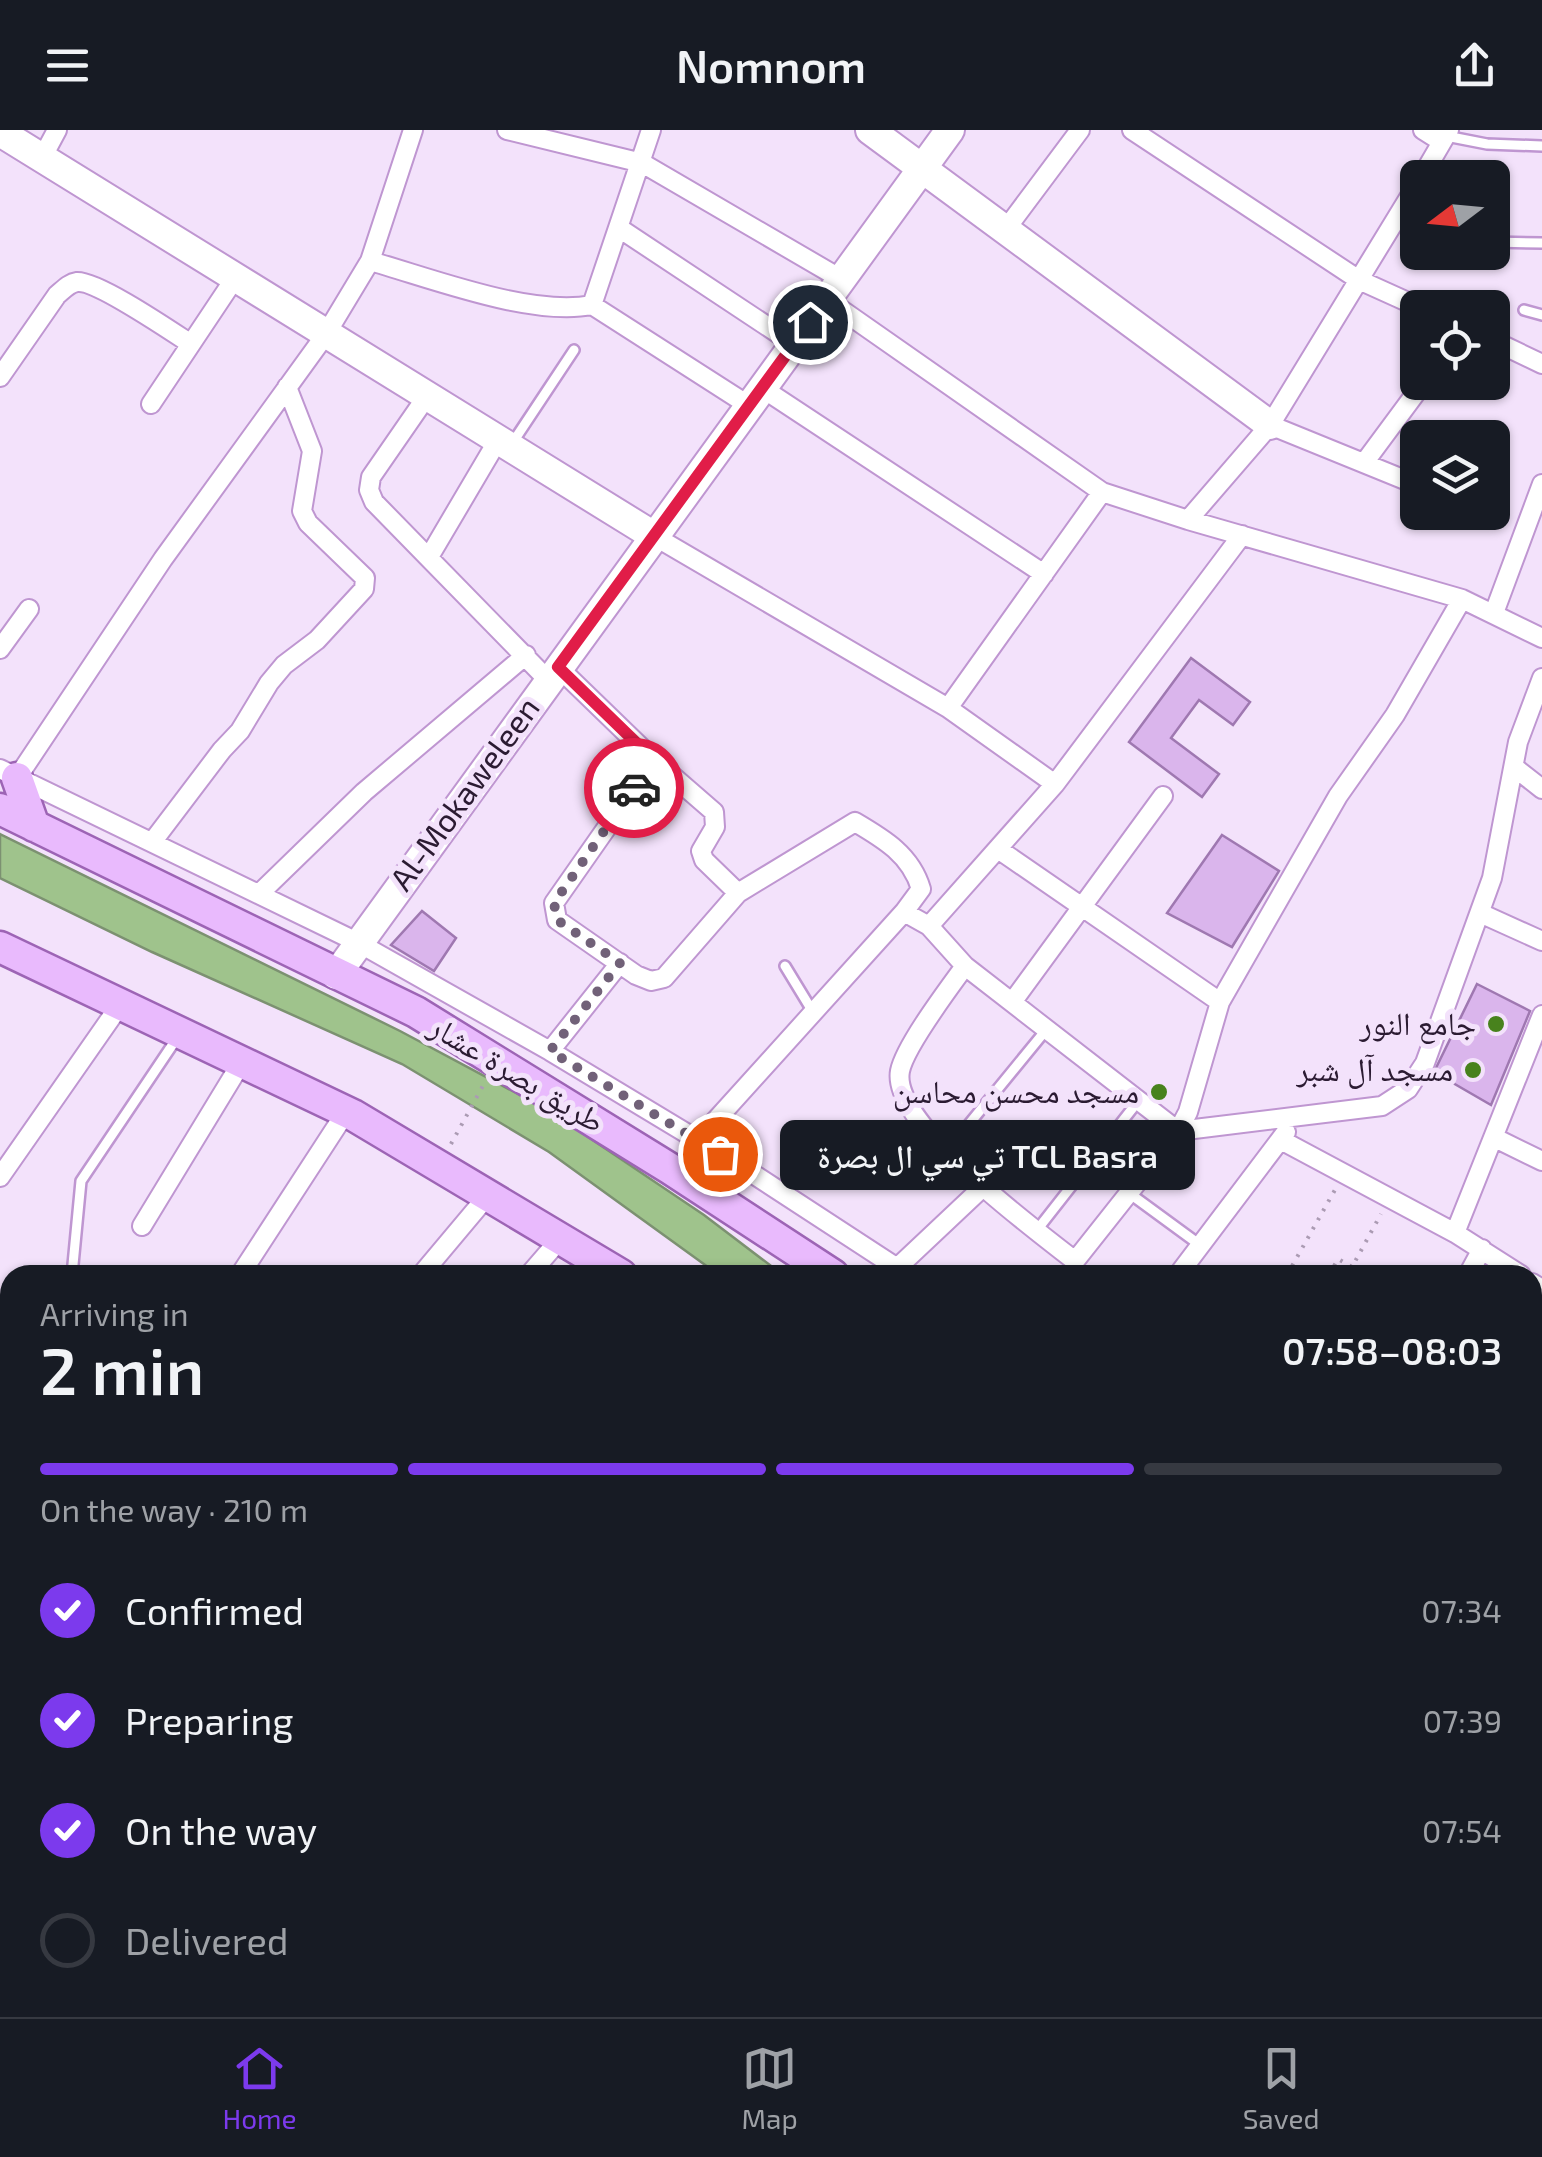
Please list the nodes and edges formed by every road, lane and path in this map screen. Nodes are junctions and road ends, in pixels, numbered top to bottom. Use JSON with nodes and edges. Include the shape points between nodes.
{"nodes":[{"id":1,"x":57,"y":130,"type":"edge"},
{"id":2,"x":413,"y":130,"type":"edge"},
{"id":3,"x":507,"y":130,"type":"edge"},
{"id":4,"x":651,"y":130,"type":"edge"},
{"id":5,"x":870,"y":130,"type":"edge"},
{"id":6,"x":950,"y":130,"type":"edge"},
{"id":7,"x":1080,"y":130,"type":"edge"},
{"id":8,"x":1132,"y":130,"type":"edge"},
{"id":9,"x":1423,"y":130,"type":"edge"},
{"id":10,"x":0,"y":132,"type":"edge"},
{"id":11,"x":1446,"y":136,"type":"edge"},
{"id":12,"x":1542,"y":146,"type":"edge"},
{"id":13,"x":42,"y":158,"type":"junction"},
{"id":14,"x":1431,"y":160,"type":"edge"},
{"id":15,"x":642,"y":163,"type":"junction"},
{"id":16,"x":923,"y":167,"type":"junction"},
{"id":17,"x":1400,"y":212,"type":"edge"},
{"id":18,"x":619,"y":228,"type":"junction"},
{"id":19,"x":1006,"y":229,"type":"junction"},
{"id":20,"x":1510,"y":242,"type":"edge"},
{"id":21,"x":1542,"y":243,"type":"edge"},
{"id":22,"x":370,"y":261,"type":"junction"},
{"id":23,"x":235,"y":278,"type":"junction"},
{"id":24,"x":1359,"y":280,"type":"junction"},
{"id":25,"x":834,"y":289,"type":"junction"},
{"id":26,"x":1400,"y":299,"type":"edge"},
{"id":27,"x":592,"y":305,"type":"junction"},
{"id":28,"x":1524,"y":310,"type":"dead end"},
{"id":29,"x":1542,"y":315,"type":"edge"},
{"id":30,"x":326,"y":334,"type":"junction"},
{"id":31,"x":191,"y":344,"type":"junction"},
{"id":32,"x":794,"y":344,"type":"junction"},
{"id":33,"x":1510,"y":349,"type":"edge"},
{"id":34,"x":574,"y":350,"type":"dead end"},
{"id":35,"x":1542,"y":364,"type":"edge"},
{"id":36,"x":0,"y":377,"type":"edge"},
{"id":37,"x":288,"y":387,"type":"junction"},
{"id":38,"x":427,"y":396,"type":"junction"},
{"id":39,"x":755,"y":396,"type":"junction"},
{"id":40,"x":1411,"y":400,"type":"edge"},
{"id":41,"x":152,"y":404,"type":"dead end"},
{"id":42,"x":1270,"y":425,"type":"junction"},
{"id":43,"x":504,"y":444,"type":"junction"},
{"id":44,"x":1364,"y":463,"type":"junction"},
{"id":45,"x":1400,"y":478,"type":"edge"},
{"id":46,"x":1541,"y":490,"type":"edge"},
{"id":47,"x":1102,"y":492,"type":"junction"},
{"id":48,"x":1188,"y":520,"type":"junction"},
{"id":49,"x":1242,"y":535,"type":"junction"},
{"id":50,"x":654,"y":536,"type":"junction"},
{"id":51,"x":429,"y":557,"type":"junction"},
{"id":52,"x":1044,"y":574,"type":"junction"},
{"id":53,"x":1462,"y":599,"type":"junction"},
{"id":54,"x":29,"y":608,"type":"dead end"},
{"id":55,"x":1494,"y":613,"type":"junction"},
{"id":56,"x":1542,"y":638,"type":"edge"},
{"id":57,"x":0,"y":649,"type":"edge"},
{"id":58,"x":526,"y":655,"type":"junction"},
{"id":59,"x":553,"y":673,"type":"junction"},
{"id":60,"x":1542,"y":678,"type":"edge"},
{"id":61,"x":948,"y":708,"type":"junction"},
{"id":62,"x":654,"y":760,"type":"junction"},
{"id":63,"x":1514,"y":767,"type":"junction"},
{"id":64,"x":1542,"y":768,"type":"edge"},
{"id":65,"x":8,"y":774,"type":"edge"},
{"id":66,"x":1055,"y":784,"type":"junction"},
{"id":67,"x":1542,"y":789,"type":"edge"},
{"id":68,"x":1163,"y":796,"type":"dead end"},
{"id":69,"x":0,"y":809,"type":"edge"},
{"id":70,"x":34,"y":826,"type":"junction"},
{"id":71,"x":153,"y":841,"type":"junction"},
{"id":72,"x":998,"y":849,"type":"junction"},
{"id":73,"x":738,"y":893,"type":"junction"},
{"id":74,"x":259,"y":894,"type":"junction"},
{"id":75,"x":1080,"y":908,"type":"junction"},
{"id":76,"x":904,"y":912,"type":"junction"},
{"id":77,"x":1480,"y":913,"type":"junction"},
{"id":78,"x":928,"y":926,"type":"junction"},
{"id":79,"x":1542,"y":941,"type":"edge"},
{"id":80,"x":357,"y":942,"type":"junction"},
{"id":81,"x":0,"y":947,"type":"edge"},
{"id":82,"x":620,"y":963,"type":"junction"},
{"id":83,"x":785,"y":966,"type":"dead end"},
{"id":84,"x":966,"y":966,"type":"junction"},
{"id":85,"x":336,"y":974,"type":"junction"},
{"id":86,"x":1013,"y":1001,"type":"junction"},
{"id":87,"x":1220,"y":1002,"type":"junction"},
{"id":88,"x":120,"y":1005,"type":"junction"},
{"id":89,"x":813,"y":1012,"type":"junction"},
{"id":90,"x":1048,"y":1028,"type":"junction"},
{"id":91,"x":1540,"y":1028,"type":"edge"},
{"id":92,"x":180,"y":1033,"type":"junction"},
{"id":93,"x":550,"y":1051,"type":"junction"},
{"id":94,"x":242,"y":1060,"type":"junction"},
{"id":95,"x":487,"y":1078,"type":"dead end"},
{"id":96,"x":1139,"y":1100,"type":"junction"},
{"id":97,"x":346,"y":1112,"type":"junction"},
{"id":98,"x":1297,"y":1115,"type":"junction"},
{"id":99,"x":1178,"y":1131,"type":"junction"},
{"id":100,"x":1494,"y":1138,"type":"junction"},
{"id":101,"x":1281,"y":1140,"type":"junction"},
{"id":102,"x":697,"y":1142,"type":"junction"},
{"id":103,"x":452,"y":1143,"type":"dead end"},
{"id":104,"x":947,"y":1151,"type":"junction"},
{"id":105,"x":1542,"y":1160,"type":"edge"},
{"id":106,"x":1344,"y":1175,"type":"junction"},
{"id":107,"x":0,"y":1176,"type":"edge"},
{"id":108,"x":983,"y":1187,"type":"junction"},
{"id":109,"x":1128,"y":1192,"type":"junction"},
{"id":110,"x":488,"y":1194,"type":"junction"},
{"id":111,"x":1389,"y":1200,"type":"junction"},
{"id":112,"x":142,"y":1226,"type":"dead end"},
{"id":113,"x":1037,"y":1230,"type":"junction"},
{"id":114,"x":1454,"y":1233,"type":"junction"},
{"id":115,"x":561,"y":1238,"type":"junction"},
{"id":116,"x":1200,"y":1245,"type":"junction"},
{"id":117,"x":1482,"y":1250,"type":"junction"},
{"id":118,"x":73,"y":1265,"type":"edge"},
{"id":119,"x":247,"y":1265,"type":"edge"},
{"id":120,"x":428,"y":1265,"type":"edge"},
{"id":121,"x":538,"y":1265,"type":"edge"},
{"id":122,"x":602,"y":1265,"type":"edge"},
{"id":123,"x":816,"y":1265,"type":"edge"},
{"id":124,"x":894,"y":1265,"type":"edge"},
{"id":125,"x":909,"y":1265,"type":"edge"},
{"id":126,"x":1070,"y":1265,"type":"edge"},
{"id":127,"x":1075,"y":1265,"type":"edge"},
{"id":128,"x":1185,"y":1265,"type":"edge"},
{"id":129,"x":1293,"y":1265,"type":"edge"},
{"id":130,"x":1353,"y":1265,"type":"edge"},
{"id":131,"x":1474,"y":1265,"type":"edge"},
{"id":132,"x":1505,"y":1265,"type":"edge"}],
"edges":[{"from":1,"to":13,"type":"street"},
{"from":2,"to":22,"type":"street"},
{"from":3,"to":15,"type":"street"},
{"from":4,"to":15,"type":"street"},
{"from":5,"to":16,"type":"street"},
{"from":6,"to":16,"type":"street","name":"Al-Mokaweleen"},
{"from":7,"to":19,"type":"street"},
{"from":8,"to":24,"type":"street"},
{"from":9,"to":11,"type":"street"},
{"from":10,"to":13,"type":"street"},
{"from":11,"to":12,"type":"lane"},
{"from":11,"to":14,"type":"street"},
{"from":13,"to":23,"type":"street"},
{"from":15,"to":18,"type":"street"},
{"from":15,"to":25,"type":"street"},
{"from":16,"to":19,"type":"street"},
{"from":16,"to":25,"type":"street","name":"Al-Mokaweleen"},
{"from":17,"to":24,"type":"street"},
{"from":18,"to":27,"type":"street"},
{"from":18,"to":32,"type":"street"},
{"from":19,"to":42,"type":"street"},
{"from":20,"to":21,"type":"lane"},
{"from":22,"to":27,"type":"street","via":[[532,304]]},
{"from":22,"to":30,"type":"street"},
{"from":23,"to":30,"type":"street"},
{"from":23,"to":31,"type":"street"},
{"from":24,"to":26,"type":"street"},
{"from":24,"to":42,"type":"street"},
{"from":25,"to":32,"type":"street","name":"Al-Mokaweleen"},
{"from":25,"to":47,"type":"street"},
{"from":27,"to":39,"type":"street"},
{"from":28,"to":29,"type":"lane"},
{"from":30,"to":37,"type":"street"},
{"from":30,"to":38,"type":"street"},
{"from":31,"to":36,"type":"street","via":[[81,281],[57,295]]},
{"from":31,"to":41,"type":"street"},
{"from":32,"to":39,"type":"street","name":"Al-Mokaweleen"},
{"from":33,"to":35,"type":"street"},
{"from":34,"to":43,"type":"lane"},
{"from":37,"to":65,"type":"street"},
{"from":37,"to":71,"type":"street","via":[[312,451],[302,511],[365,578],[364,588],[284,665]]},
{"from":38,"to":43,"type":"street"},
{"from":38,"to":51,"type":"street","via":[[371,477],[369,490]]},
{"from":39,"to":50,"type":"street","name":"Al-Mokaweleen"},
{"from":39,"to":52,"type":"street"},
{"from":40,"to":44,"type":"street"},
{"from":42,"to":44,"type":"street"},
{"from":42,"to":48,"type":"street"},
{"from":43,"to":50,"type":"street"},
{"from":43,"to":51,"type":"street"},
{"from":44,"to":45,"type":"street"},
{"from":46,"to":55,"type":"street"},
{"from":47,"to":48,"type":"street"},
{"from":47,"to":52,"type":"street"},
{"from":48,"to":49,"type":"street"},
{"from":49,"to":53,"type":"street"},
{"from":49,"to":66,"type":"street"},
{"from":50,"to":59,"type":"street","name":"Al-Mokaweleen"},
{"from":50,"to":61,"type":"street"},
{"from":51,"to":58,"type":"street"},
{"from":52,"to":61,"type":"street"},
{"from":53,"to":55,"type":"street"},
{"from":53,"to":87,"type":"street"},
{"from":54,"to":57,"type":"street"},
{"from":55,"to":56,"type":"street"},
{"from":58,"to":59,"type":"street"},
{"from":58,"to":74,"type":"street","via":[[364,792]]},
{"from":59,"to":62,"type":"street"},
{"from":59,"to":80,"type":"street","name":"Al-Mokaweleen"},
{"from":60,"to":63,"type":"street"},
{"from":61,"to":66,"type":"street"},
{"from":62,"to":73,"type":"street","via":[[714,812],[716,827],[701,852]]},
{"from":62,"to":82,"type":"street","via":[[554,903],[557,920]]},
{"from":63,"to":64,"type":"street"},
{"from":63,"to":67,"type":"street"},
{"from":63,"to":77,"type":"street"},
{"from":65,"to":70,"type":"main road"},
{"from":65,"to":71,"type":"street"},
{"from":66,"to":72,"type":"street"},
{"from":68,"to":75,"type":"street"},
{"from":69,"to":70,"type":"main road","name":"طريق بصرة عشار"},
{"from":70,"to":85,"type":"main road","name":"طريق بصرة عشار"},
{"from":71,"to":74,"type":"street"},
{"from":72,"to":75,"type":"street"},
{"from":72,"to":78,"type":"street"},
{"from":73,"to":76,"type":"street","via":[[855,822],[915,868],[921,889]]},
{"from":73,"to":82,"type":"street","via":[[664,978],[651,981]]},
{"from":74,"to":80,"type":"street"},
{"from":75,"to":86,"type":"street"},
{"from":75,"to":87,"type":"street"},
{"from":76,"to":78,"type":"street"},
{"from":76,"to":89,"type":"street"},
{"from":77,"to":79,"type":"street"},
{"from":77,"to":98,"type":"street","via":[[1425,1063],[1408,1089],[1382,1106]]},
{"from":78,"to":84,"type":"street"},
{"from":80,"to":85,"type":"street","name":"Al-Mokaweleen"},
{"from":80,"to":93,"type":"street"},
{"from":81,"to":88,"type":"main road"},
{"from":82,"to":93,"type":"street"},
{"from":83,"to":89,"type":"lane"},
{"from":84,"to":86,"type":"street"},
{"from":84,"to":104,"type":"street","via":[[900,1072],[904,1098]]},
{"from":85,"to":123,"type":"main road","name":"طريق بصرة عشار","via":[[416,1012]]},
{"from":86,"to":90,"type":"street"},
{"from":87,"to":99,"type":"street"},
{"from":88,"to":92,"type":"main road"},
{"from":88,"to":107,"type":"street"},
{"from":89,"to":102,"type":"street"},
{"from":90,"to":96,"type":"street"},
{"from":90,"to":104,"type":"lane"},
{"from":91,"to":100,"type":"street"},
{"from":92,"to":94,"type":"main road"},
{"from":92,"to":118,"type":"lane","via":[[81,1181]]},
{"from":93,"to":102,"type":"street"},
{"from":94,"to":97,"type":"main road"},
{"from":94,"to":112,"type":"street"},
{"from":95,"to":103,"type":"path"},
{"from":96,"to":99,"type":"street"},
{"from":96,"to":113,"type":"lane"},
{"from":97,"to":110,"type":"main road"},
{"from":97,"to":119,"type":"street"},
{"from":98,"to":99,"type":"street"},
{"from":98,"to":101,"type":"street"},
{"from":99,"to":109,"type":"street"},
{"from":100,"to":105,"type":"street"},
{"from":100,"to":114,"type":"street"},
{"from":101,"to":106,"type":"street"},
{"from":101,"to":116,"type":"street"},
{"from":102,"to":124,"type":"street"},
{"from":104,"to":108,"type":"street"},
{"from":106,"to":111,"type":"street"},
{"from":106,"to":129,"type":"path"},
{"from":108,"to":113,"type":"street"},
{"from":108,"to":125,"type":"street"},
{"from":109,"to":116,"type":"lane"},
{"from":109,"to":127,"type":"street"},
{"from":110,"to":115,"type":"main road"},
{"from":110,"to":120,"type":"street"},
{"from":111,"to":114,"type":"street"},
{"from":111,"to":130,"type":"path"},
{"from":113,"to":126,"type":"street"},
{"from":114,"to":117,"type":"street"},
{"from":115,"to":121,"type":"street"},
{"from":115,"to":122,"type":"main road"},
{"from":116,"to":128,"type":"street"},
{"from":117,"to":131,"type":"street"},
{"from":117,"to":132,"type":"street"}]}
